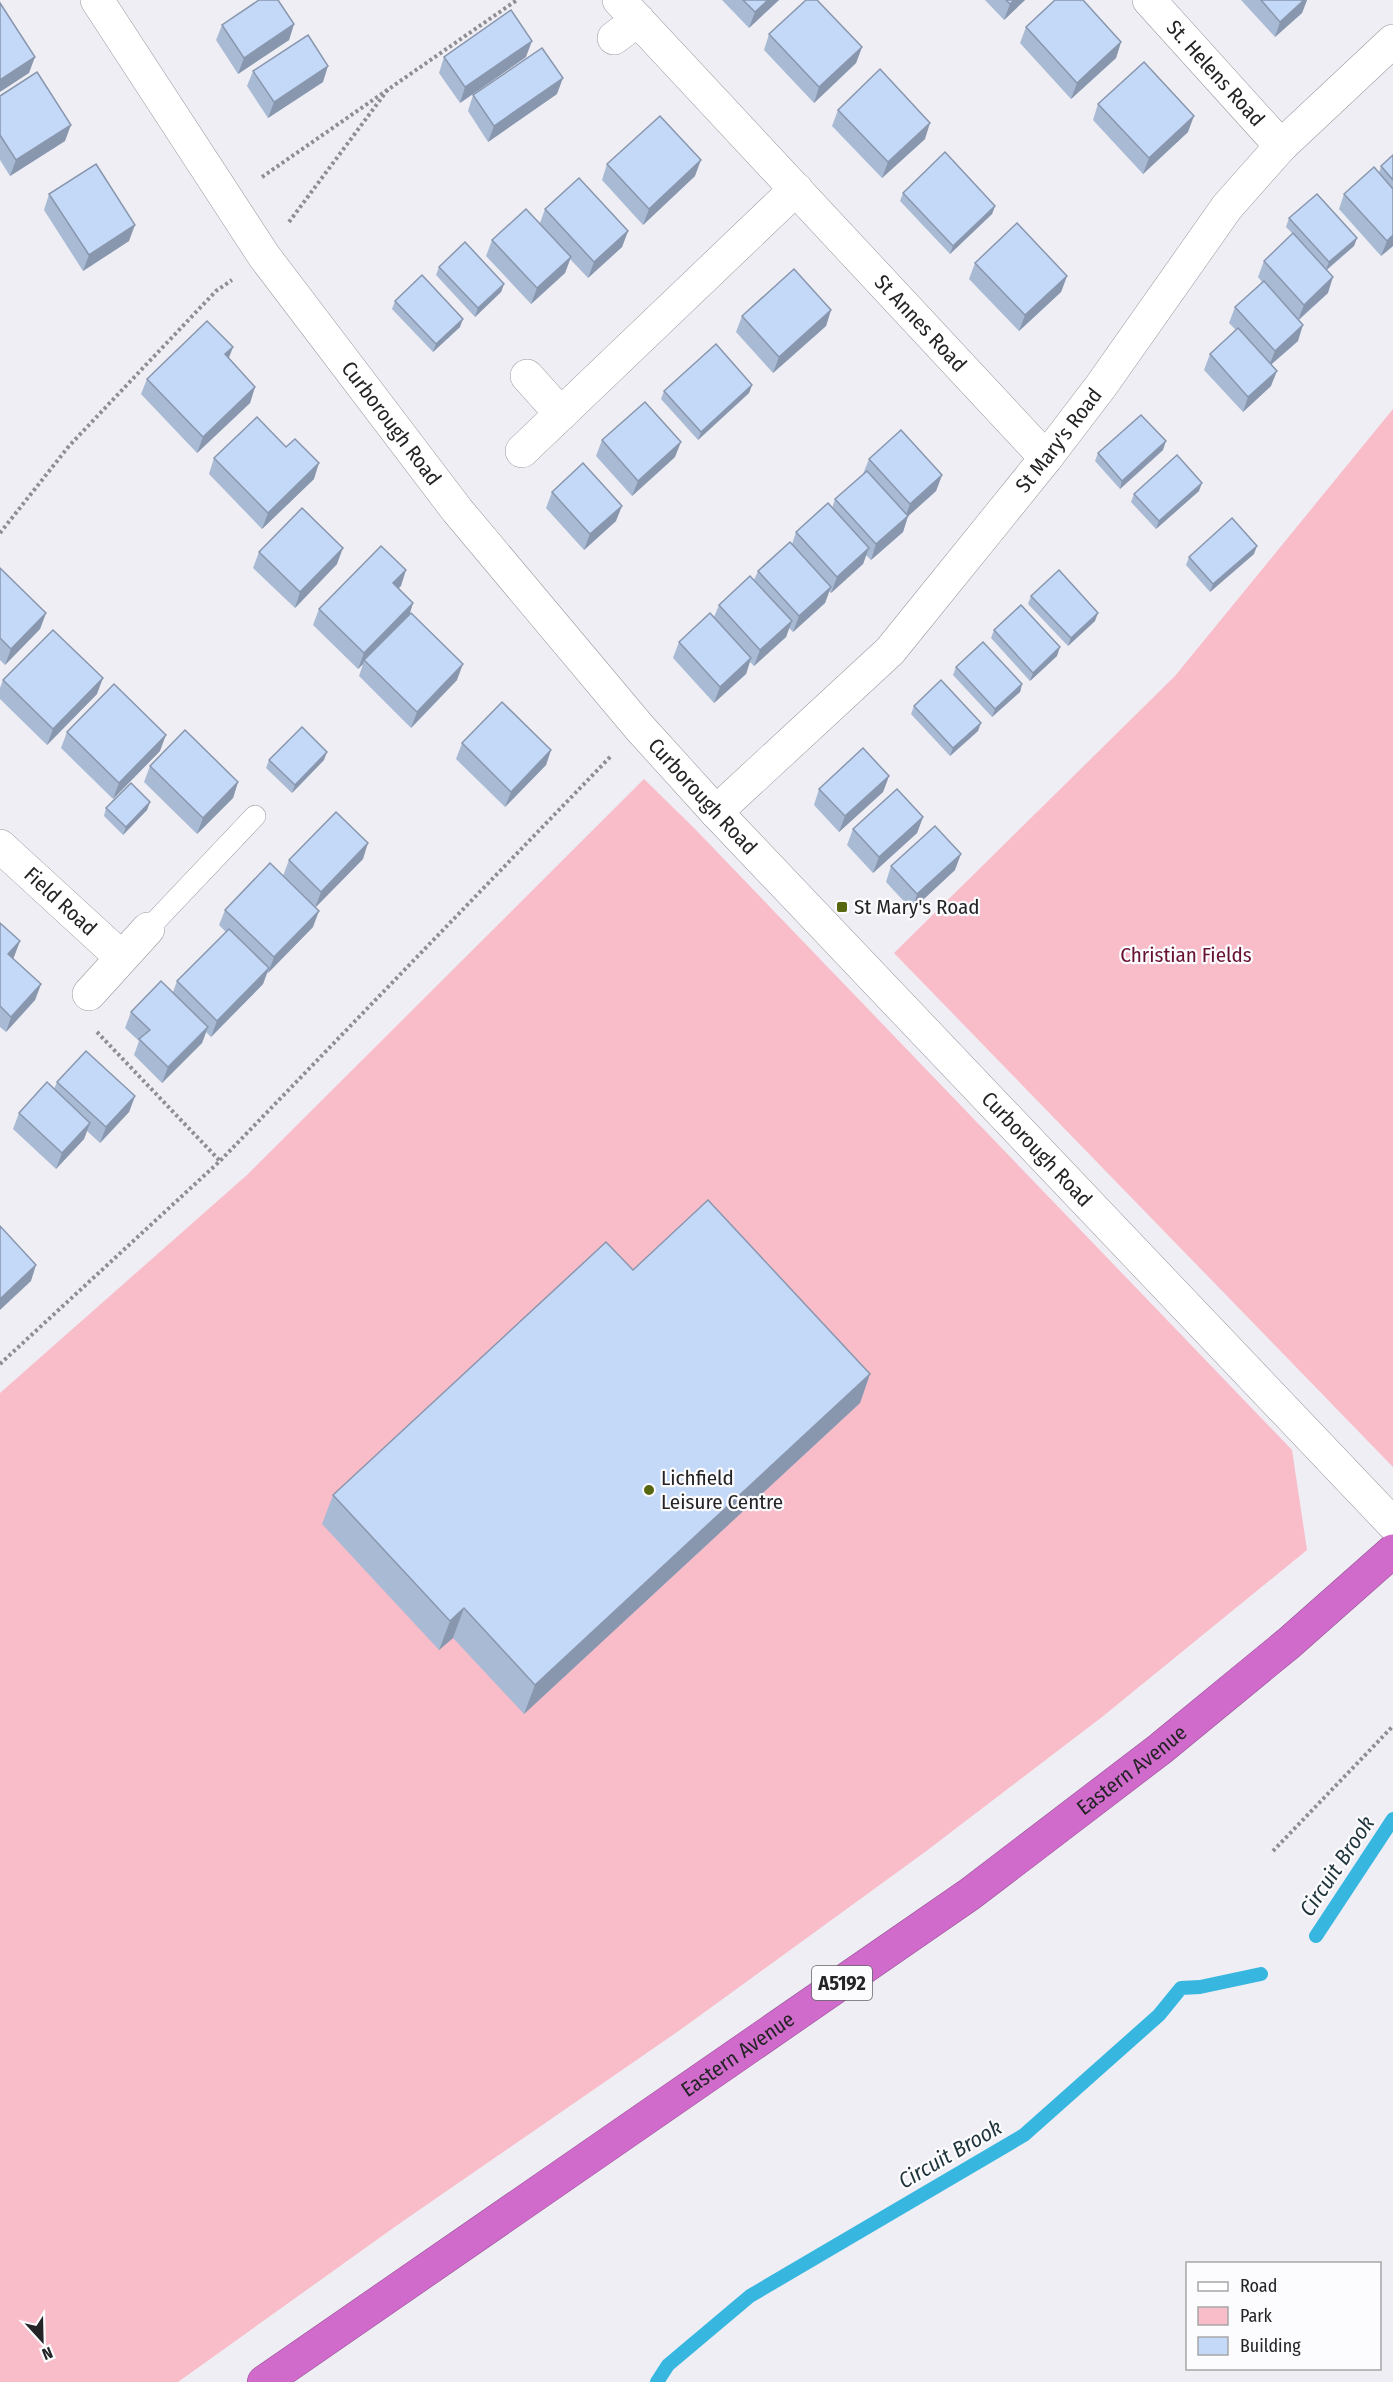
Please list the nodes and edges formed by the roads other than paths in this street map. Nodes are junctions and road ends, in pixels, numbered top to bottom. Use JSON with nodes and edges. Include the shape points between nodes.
{"nodes":[{"id":1,"x":97,"y":0,"type":"edge"},
{"id":2,"x":1149,"y":0,"type":"edge"},
{"id":3,"x":624,"y":19,"type":"edge"},
{"id":4,"x":1389,"y":52,"type":"edge"},
{"id":5,"x":1281,"y":146,"type":"junction"},
{"id":6,"x":796,"y":189,"type":"junction"},
{"id":7,"x":527,"y":376,"type":"dead end"},
{"id":8,"x":561,"y":414,"type":"junction"},
{"id":9,"x":522,"y":451,"type":"dead end"},
{"id":10,"x":1046,"y":458,"type":"junction"},
{"id":11,"x":716,"y":812,"type":"junction"},
{"id":12,"x":255,"y":816,"type":"dead end"},
{"id":13,"x":0,"y":846,"type":"edge"},
{"id":14,"x":148,"y":928,"type":"joint"},
{"id":15,"x":121,"y":957,"type":"junction"},
{"id":16,"x":89,"y":994,"type":"road end"},
{"id":17,"x":1393,"y":1524,"type":"edge"},
{"id":18,"x":1393,"y":1551,"type":"edge"},
{"id":19,"x":264,"y":2382,"type":"edge"}],
"edges":[{"from":1,"to":11,"type":"street","name":"Curborough Road","via":[[264,256],[457,510],[639,727]]},
{"from":2,"to":5,"type":"street","name":"St. Helens Road"},
{"from":3,"to":6,"type":"street","name":"St Annes Road"},
{"from":4,"to":5,"type":"street","name":"St Mary's Road"},
{"from":5,"to":10,"type":"street","name":"St Mary's Road","via":[[1227,207]]},
{"from":6,"to":8,"type":"street"},
{"from":6,"to":10,"type":"street","name":"St Annes Road"},
{"from":7,"to":8,"type":"street"},
{"from":8,"to":9,"type":"street"},
{"from":10,"to":11,"type":"street","name":"St Mary's Road","via":[[890,651]]},
{"from":11,"to":17,"type":"street","name":"Curborough Road"},
{"from":12,"to":14,"type":"lane"},
{"from":13,"to":15,"type":"street","name":"Field Road"},
{"from":14,"to":15,"type":"street"},
{"from":15,"to":16,"type":"street"},
{"from":18,"to":19,"type":"highway","name":"Eastern Avenue","number":"A5192","via":[[1160,1749],[970,1894]]}]}
